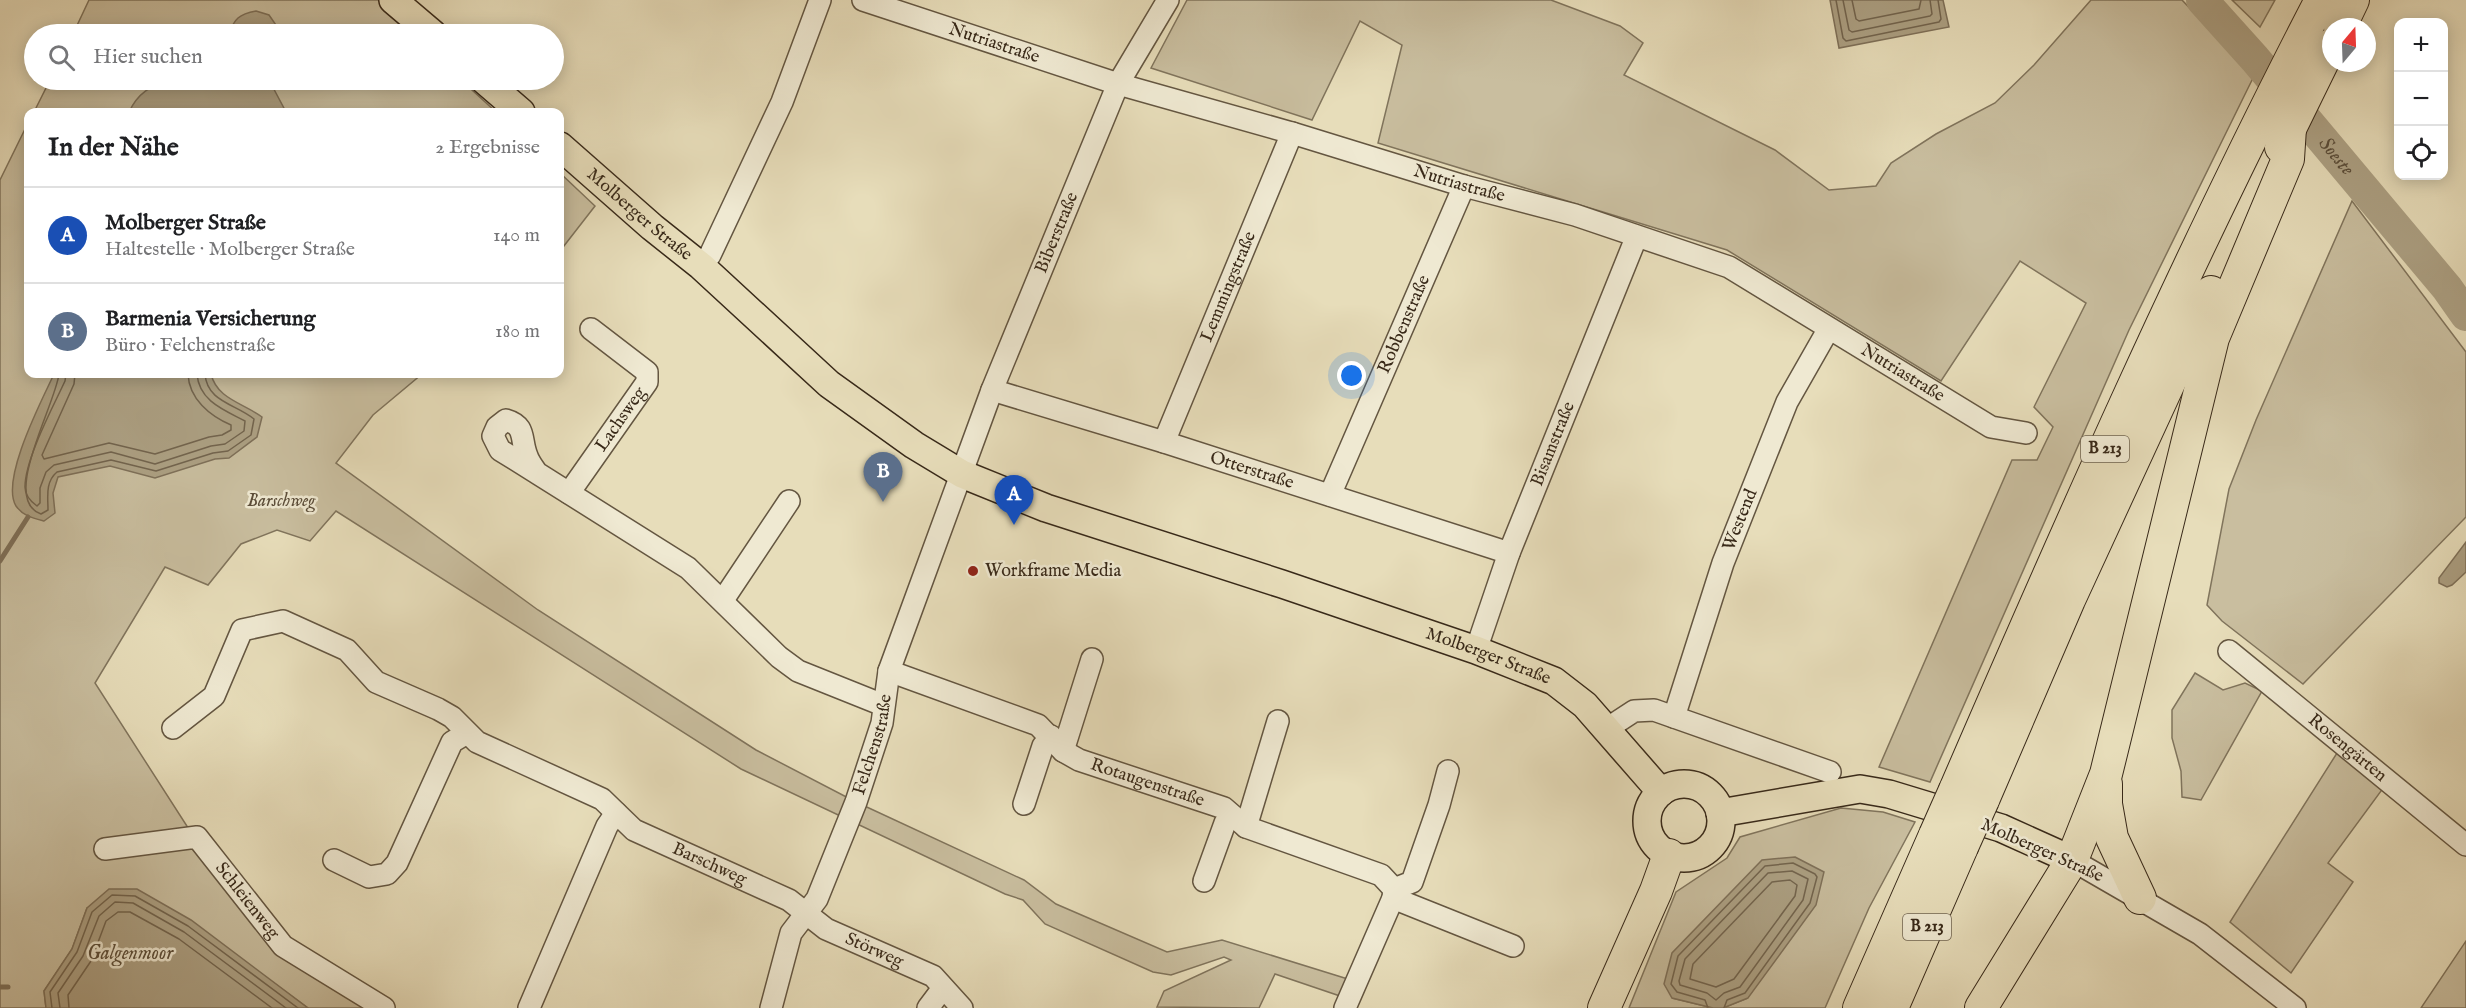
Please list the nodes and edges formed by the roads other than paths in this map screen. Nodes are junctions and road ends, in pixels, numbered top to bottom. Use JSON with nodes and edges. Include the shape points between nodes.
{"nodes":[{"id":1,"x":393,"y":0,"type":"edge"},
{"id":2,"x":820,"y":0,"type":"edge"},
{"id":3,"x":863,"y":0,"type":"edge"},
{"id":4,"x":1168,"y":0,"type":"edge"},
{"id":5,"x":2321,"y":0,"type":"edge"},
{"id":6,"x":2353,"y":0,"type":"edge"},
{"id":7,"x":2344,"y":18,"type":"edge"},
{"id":8,"x":421,"y":24,"type":"edge"},
{"id":9,"x":2322,"y":52,"type":"edge"},
{"id":10,"x":2302,"y":69,"type":"junction"},
{"id":11,"x":1118,"y":84,"type":"junction"},
{"id":12,"x":496,"y":90,"type":"edge"},
{"id":13,"x":517,"y":108,"type":"edge"},
{"id":14,"x":2277,"y":121,"type":"junction"},
{"id":15,"x":1292,"y":133,"type":"junction"},
{"id":16,"x":564,"y":150,"type":"edge"},
{"id":17,"x":1464,"y":186,"type":"junction"},
{"id":18,"x":1636,"y":238,"type":"junction"},
{"id":19,"x":702,"y":266,"type":"junction"},
{"id":20,"x":591,"y":329,"type":"dead end"},
{"id":21,"x":1828,"y":330,"type":"junction"},
{"id":22,"x":992,"y":390,"type":"junction"},
{"id":23,"x":2026,"y":433,"type":"dead end"},
{"id":24,"x":1164,"y":442,"type":"junction"},
{"id":25,"x":537,"y":473,"type":"dead end"},
{"id":26,"x":962,"y":474,"type":"junction"},
{"id":27,"x":569,"y":493,"type":"junction"},
{"id":28,"x":1330,"y":495,"type":"junction"},
{"id":29,"x":789,"y":501,"type":"dead end"},
{"id":30,"x":1509,"y":553,"type":"junction"},
{"id":31,"x":723,"y":600,"type":"junction"},
{"id":32,"x":1476,"y":650,"type":"junction"},
{"id":33,"x":2229,"y":651,"type":"dead end"},
{"id":34,"x":1092,"y":659,"type":"dead end"},
{"id":35,"x":889,"y":671,"type":"junction"},
{"id":36,"x":883,"y":705,"type":"junction"},
{"id":37,"x":1674,"y":717,"type":"junction"},
{"id":38,"x":1278,"y":721,"type":"dead end"},
{"id":39,"x":173,"y":728,"type":"dead end"},
{"id":40,"x":1608,"y":728,"type":"junction"},
{"id":41,"x":467,"y":733,"type":"junction"},
{"id":42,"x":1057,"y":744,"type":"junction"},
{"id":43,"x":1448,"y":771,"type":"dead end"},
{"id":44,"x":1830,"y":772,"type":"dead end"},
{"id":45,"x":2106,"y":774,"type":"junction"},
{"id":46,"x":1661,"y":792,"type":"junction"},
{"id":47,"x":1024,"y":804,"type":"dead end"},
{"id":48,"x":616,"y":813,"type":"junction"},
{"id":49,"x":1720,"y":813,"type":"junction"},
{"id":50,"x":1238,"y":821,"type":"junction"},
{"id":51,"x":1948,"y":841,"type":"junction"},
{"id":52,"x":2466,"y":845,"type":"edge"},
{"id":53,"x":105,"y":849,"type":"dead end"},
{"id":54,"x":1669,"y":855,"type":"junction"},
{"id":55,"x":334,"y":860,"type":"dead end"},
{"id":56,"x":2072,"y":860,"type":"junction"},
{"id":57,"x":1204,"y":881,"type":"dead end"},
{"id":58,"x":1393,"y":894,"type":"junction"},
{"id":59,"x":2140,"y":898,"type":"junction"},
{"id":60,"x":805,"y":913,"type":"junction"},
{"id":61,"x":1513,"y":946,"type":"dead end"},
{"id":62,"x":942,"y":988,"type":"junction"},
{"id":63,"x":384,"y":1008,"type":"edge"},
{"id":64,"x":529,"y":1008,"type":"edge"},
{"id":65,"x":771,"y":1008,"type":"edge"},
{"id":66,"x":928,"y":1008,"type":"edge"},
{"id":67,"x":962,"y":1008,"type":"edge"},
{"id":68,"x":1345,"y":1008,"type":"edge"},
{"id":69,"x":1604,"y":1008,"type":"edge"},
{"id":70,"x":1859,"y":1008,"type":"edge"},
{"id":71,"x":1892,"y":1008,"type":"edge"},
{"id":72,"x":1980,"y":1008,"type":"edge"},
{"id":73,"x":2295,"y":1008,"type":"edge"}],
"edges":[{"from":1,"to":8,"type":"main road"},
{"from":2,"to":19,"type":"street","via":[[782,102]]},
{"from":3,"to":11,"type":"street","name":"Nutriastraße"},
{"from":4,"to":11,"type":"street","name":"Biberstraße"},
{"from":5,"to":10,"type":"highway","number":"B 213"},
{"from":6,"to":7,"type":"highway"},
{"from":9,"to":10,"type":"highway","number":"B 213"},
{"from":10,"to":14,"type":"highway","number":"B 213"},
{"from":11,"to":15,"type":"street","name":"Nutriastraße"},
{"from":11,"to":22,"type":"street","name":"Biberstraße"},
{"from":12,"to":13,"type":"main road"},
{"from":14,"to":45,"type":"highway","number":"B 213","via":[[2288,159],[2213,338]]},
{"from":14,"to":51,"type":"highway","number":"B 213","bridge":true,"via":[[2140,370]]},
{"from":15,"to":17,"type":"street","name":"Nutriastraße"},
{"from":15,"to":24,"type":"street","name":"Lemmingstraße"},
{"from":16,"to":19,"type":"main road","name":"Molberger Straße"},
{"from":17,"to":18,"type":"street","name":"Nutriastraße","via":[[1575,215]]},
{"from":17,"to":28,"type":"street","name":"Robbenstraße"},
{"from":18,"to":21,"type":"street","name":"Nutriastraße","via":[[1729,267]]},
{"from":18,"to":30,"type":"street","name":"Bisamstraße"},
{"from":19,"to":26,"type":"main road","name":"Molberger Straße","via":[[831,385]]},
{"from":20,"to":27,"type":"street","name":"Lachsweg","via":[[647,372],[647,382]]},
{"from":21,"to":23,"type":"street","name":"Nutriastraße","via":[[1991,427]]},
{"from":21,"to":37,"type":"street","name":"Westend","via":[[1787,402],[1723,563]]},
{"from":22,"to":24,"type":"street","name":"Otterstraße"},
{"from":22,"to":26,"type":"street","name":"Biberstraße"},
{"from":24,"to":28,"type":"street","name":"Otterstraße"},
{"from":25,"to":27,"type":"street"},
{"from":26,"to":32,"type":"main road","name":"Molberger Straße","via":[[1046,508]]},
{"from":26,"to":35,"type":"street","name":"Felchenstraße"},
{"from":27,"to":31,"type":"street","via":[[688,568]]},
{"from":28,"to":30,"type":"street","name":"Otterstraße"},
{"from":29,"to":31,"type":"street"},
{"from":30,"to":32,"type":"street","name":"Bisamstraße"},
{"from":31,"to":36,"type":"street","via":[[798,671]]},
{"from":32,"to":40,"type":"main road","name":"Molberger Straße","via":[[1554,681]]},
{"from":33,"to":52,"type":"street","name":"Rosengärten"},
{"from":34,"to":42,"type":"street"},
{"from":35,"to":36,"type":"street","name":"Felchenstraße"},
{"from":35,"to":42,"type":"street","name":"Rotaugenstraße","via":[[1038,724]]},
{"from":36,"to":60,"type":"street","name":"Felchenstraße","via":[[882,723],[856,802],[817,899]]},
{"from":37,"to":40,"type":"street","via":[[1654,710],[1634,711]]},
{"from":37,"to":44,"type":"street"},
{"from":38,"to":50,"type":"street"},
{"from":39,"to":41,"type":"street","name":"Barschweg","via":[[214,696],[242,630],[283,621],[347,650],[376,682],[438,709]]},
{"from":40,"to":46,"type":"main road","name":"Molberger Straße"},
{"from":41,"to":48,"type":"street","name":"Barschweg","via":[[477,742],[602,799]]},
{"from":41,"to":55,"type":"street","via":[[452,742],[397,863],[387,874],[369,877]]},
{"from":42,"to":47,"type":"street","via":[[1043,746]]},
{"from":42,"to":50,"type":"street","name":"Rotaugenstraße","via":[[1079,760],[1224,808]]},
{"from":43,"to":58,"type":"street","via":[[1412,882]]},
{"from":45,"to":56,"type":"highway","number":"B 213"},
{"from":45,"to":59,"type":"highway","number":"B 213","via":[[2112,838]]},
{"from":46,"to":49,"type":"main road","via":[[1677,784],[1701,788],[1711,795]]},
{"from":46,"to":54,"type":"main road","via":[[1646,818],[1653,842]]},
{"from":48,"to":60,"type":"street","name":"Barschweg","via":[[634,830],[789,900]]},
{"from":48,"to":64,"type":"street","via":[[606,826]]},
{"from":49,"to":54,"type":"main road","via":[[1721,830],[1707,850],[1684,859]]},
{"from":49,"to":56,"type":"main road","name":"Molberger Straße","via":[[1860,789],[2001,828]]},
{"from":50,"to":57,"type":"street","via":[[1225,824]]},
{"from":50,"to":58,"type":"street","name":"Rotaugenstraße","via":[[1381,876]]},
{"from":51,"to":70,"type":"highway","number":"B 213"},
{"from":51,"to":71,"type":"highway","number":"B 213"},
{"from":53,"to":63,"type":"street","name":"Schleienweg","via":[[196,837],[283,946]]},
{"from":54,"to":69,"type":"highway"},
{"from":56,"to":59,"type":"street","name":"Molberger Straße"},
{"from":56,"to":72,"type":"highway","number":"B 213"},
{"from":58,"to":61,"type":"street","name":"Rotaugenstraße"},
{"from":58,"to":68,"type":"street"},
{"from":59,"to":73,"type":"street","name":"Molberger Straße","via":[[2200,934]]},
{"from":60,"to":62,"type":"street","name":"Störweg","via":[[825,929],[933,976]]},
{"from":60,"to":65,"type":"street","name":"Felchenstraße","via":[[791,933]]},
{"from":62,"to":66,"type":"street"},
{"from":62,"to":67,"type":"street","name":"Störweg"}]}
